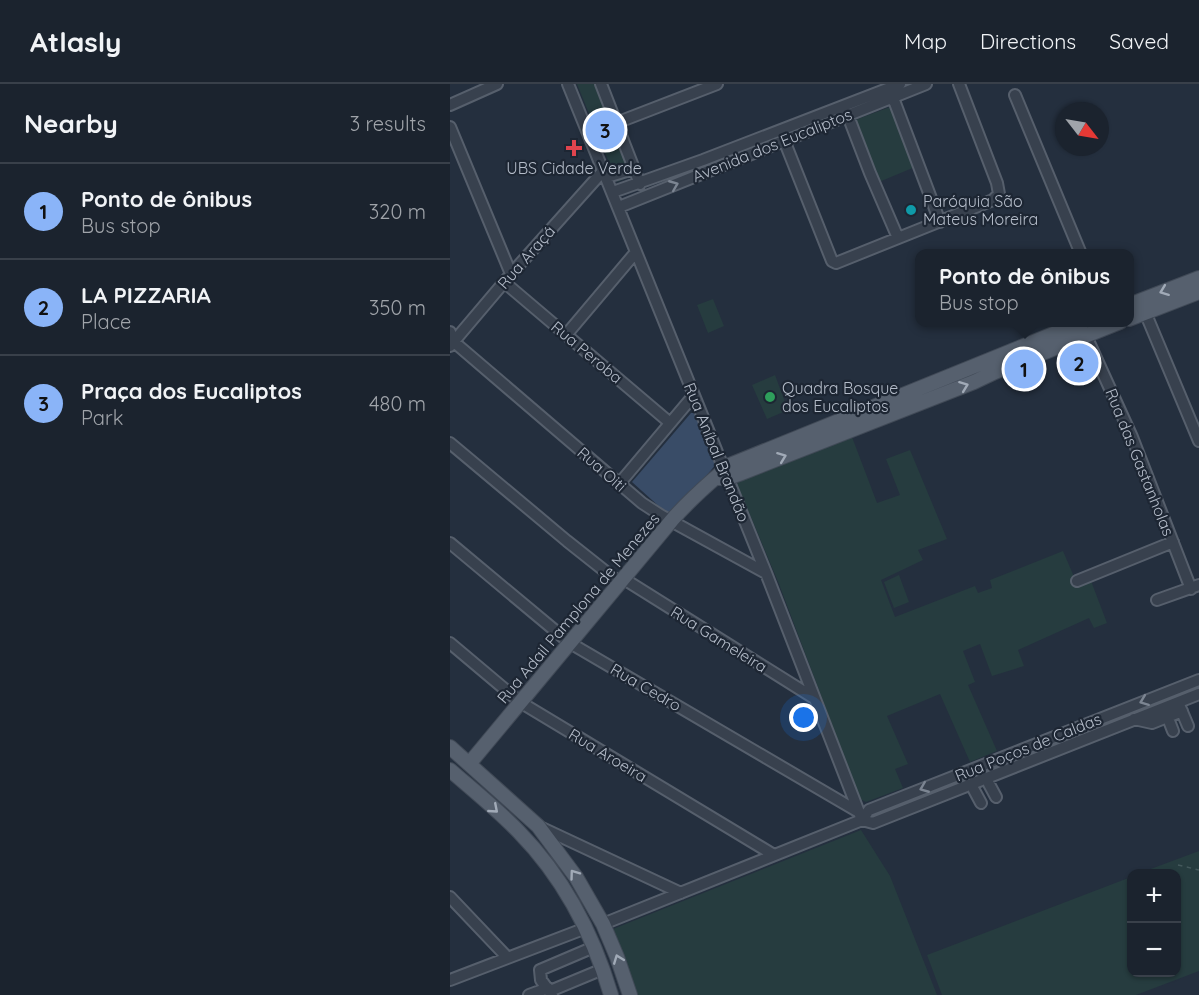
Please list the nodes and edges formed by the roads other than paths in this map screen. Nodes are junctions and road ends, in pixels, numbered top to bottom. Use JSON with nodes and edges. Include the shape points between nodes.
{"nodes":[{"id":1,"x":498,"y":84,"type":"edge"},
{"id":2,"x":568,"y":84,"type":"edge"},
{"id":3,"x":601,"y":84,"type":"edge"},
{"id":4,"x":717,"y":84,"type":"edge"},
{"id":5,"x":900,"y":84,"type":"edge"},
{"id":6,"x":926,"y":84,"type":"edge"},
{"id":7,"x":959,"y":84,"type":"edge"},
{"id":8,"x":886,"y":91,"type":"edge"},
{"id":9,"x":1015,"y":95,"type":"dead end"},
{"id":10,"x":450,"y":105,"type":"edge"},
{"id":11,"x":846,"y":110,"type":"junction"},
{"id":12,"x":616,"y":123,"type":"junction"},
{"id":13,"x":450,"y":127,"type":"edge"},
{"id":14,"x":778,"y":139,"type":"junction"},
{"id":15,"x":633,"y":169,"type":"junction"},
{"id":16,"x":605,"y":174,"type":"junction"},
{"id":17,"x":640,"y":184,"type":"junction"},
{"id":18,"x":613,"y":192,"type":"junction"},
{"id":19,"x":619,"y":207,"type":"junction"},
{"id":20,"x":940,"y":222,"type":"junction"},
{"id":21,"x":898,"y":238,"type":"junction"},
{"id":22,"x":1079,"y":249,"type":"edge"},
{"id":23,"x":636,"y":252,"type":"junction"},
{"id":24,"x":508,"y":278,"type":"junction"},
{"id":25,"x":1199,"y":278,"type":"edge"},
{"id":26,"x":1199,"y":292,"type":"edge"},
{"id":27,"x":1134,"y":303,"type":"edge"},
{"id":28,"x":1145,"y":312,"type":"junction"},
{"id":29,"x":1134,"y":317,"type":"edge"},
{"id":30,"x":1085,"y":328,"type":"edge"},
{"id":31,"x":566,"y":335,"type":"junction"},
{"id":32,"x":451,"y":340,"type":"edge"},
{"id":33,"x":928,"y":393,"type":"junction"},
{"id":34,"x":694,"y":395,"type":"junction"},
{"id":35,"x":854,"y":416,"type":"junction"},
{"id":36,"x":669,"y":422,"type":"junction"},
{"id":37,"x":825,"y":427,"type":"junction"},
{"id":38,"x":843,"y":433,"type":"junction"},
{"id":39,"x":1199,"y":441,"type":"edge"},
{"id":40,"x":450,"y":443,"type":"edge"},
{"id":41,"x":813,"y":444,"type":"junction"},
{"id":42,"x":723,"y":475,"type":"junction"},
{"id":43,"x":619,"y":483,"type":"junction"},
{"id":44,"x":672,"y":520,"type":"junction"},
{"id":45,"x":1173,"y":542,"type":"junction"},
{"id":46,"x":450,"y":543,"type":"edge"},
{"id":47,"x":766,"y":573,"type":"junction"},
{"id":48,"x":622,"y":581,"type":"junction"},
{"id":49,"x":1077,"y":581,"type":"dead end"},
{"id":50,"x":1195,"y":587,"type":"edge"},
{"id":51,"x":1157,"y":600,"type":"dead end"},
{"id":52,"x":450,"y":643,"type":"edge"},
{"id":53,"x":570,"y":643,"type":"junction"},
{"id":54,"x":1199,"y":680,"type":"edge"},
{"id":55,"x":1199,"y":694,"type":"edge"},
{"id":56,"x":814,"y":698,"type":"junction"},
{"id":57,"x":520,"y":702,"type":"junction"},
{"id":58,"x":1180,"y":707,"type":"junction"},
{"id":59,"x":1166,"y":713,"type":"junction"},
{"id":60,"x":1188,"y":726,"type":"dead end"},
{"id":61,"x":1173,"y":732,"type":"dead end"},
{"id":62,"x":450,"y":747,"type":"edge"},
{"id":63,"x":469,"y":764,"type":"junction"},
{"id":64,"x":450,"y":770,"type":"edge"},
{"id":65,"x":999,"y":773,"type":"junction"},
{"id":66,"x":989,"y":784,"type":"junction"},
{"id":67,"x":974,"y":790,"type":"junction"},
{"id":68,"x":940,"y":796,"type":"junction"},
{"id":69,"x":996,"y":797,"type":"dead end"},
{"id":70,"x":981,"y":803,"type":"dead end"},
{"id":71,"x":860,"y":815,"type":"junction"},
{"id":72,"x":538,"y":826,"type":"junction"},
{"id":73,"x":774,"y":855,"type":"junction"},
{"id":74,"x":681,"y":893,"type":"junction"},
{"id":75,"x":450,"y":897,"type":"edge"},
{"id":76,"x":603,"y":924,"type":"junction"},
{"id":77,"x":586,"y":928,"type":"junction"},
{"id":78,"x":594,"y":947,"type":"junction"},
{"id":79,"x":507,"y":957,"type":"junction"},
{"id":80,"x":603,"y":969,"type":"junction"},
{"id":81,"x":450,"y":980,"type":"edge"},
{"id":82,"x":550,"y":991,"type":"edge"},
{"id":83,"x":529,"y":995,"type":"edge"},
{"id":84,"x":611,"y":995,"type":"edge"},
{"id":85,"x":630,"y":995,"type":"edge"}],
"edges":[{"from":1,"to":10,"type":"street"},
{"from":2,"to":16,"type":"street","name":"Rua Aníbal Brandão"},
{"from":3,"to":12,"type":"street"},
{"from":4,"to":12,"type":"street"},
{"from":5,"to":8,"type":"street","name":"Avenida dos Eucaliptos"},
{"from":6,"to":8,"type":"street","name":"Avenida dos Eucaliptos"},
{"from":7,"to":20,"type":"street","via":[[999,190],[996,198]]},
{"from":8,"to":11,"type":"street","name":"Avenida dos Eucaliptos"},
{"from":8,"to":20,"type":"street"},
{"from":9,"to":22,"type":"street"},
{"from":11,"to":14,"type":"street","name":"Avenida dos Eucaliptos"},
{"from":11,"to":21,"type":"street"},
{"from":12,"to":15,"type":"street"},
{"from":13,"to":24,"type":"street"},
{"from":14,"to":17,"type":"street","name":"Avenida dos Eucaliptos"},
{"from":19,"to":14,"type":"street","name":"Avenida dos Eucaliptos","one_way":true},
{"from":14,"to":21,"type":"street","via":[[832,261],[836,263]]},
{"from":15,"to":16,"type":"street"},
{"from":15,"to":17,"type":"street"},
{"from":16,"to":18,"type":"street","name":"Rua Aníbal Brandão"},
{"from":16,"to":24,"type":"street","name":"Rua Araçá"},
{"from":17,"to":18,"type":"street","name":"Avenida dos Eucaliptos"},
{"from":18,"to":19,"type":"street","name":"Rua Aníbal Brandão"},
{"from":19,"to":23,"type":"street","name":"Rua Aníbal Brandão"},
{"from":20,"to":21,"type":"street"},
{"from":23,"to":31,"type":"street"},
{"from":23,"to":34,"type":"street","name":"Rua Aníbal Brandão"},
{"from":24,"to":31,"type":"street","name":"Rua Peroba"},
{"from":24,"to":32,"type":"street","name":"Rua Araçá"},
{"from":25,"to":27,"type":"main road","one_way":true},
{"from":26,"to":28,"type":"main road"},
{"from":28,"to":29,"type":"main road"},
{"from":28,"to":39,"type":"street"},
{"from":33,"to":30,"type":"main road","name":"Rua Adail Pamplona de Menezes","one_way":true,"via":[[1061,346]]},
{"from":30,"to":33,"type":"main road","name":"Rua Adail Pamplona de Menezes","via":[[948,373]]},
{"from":30,"to":45,"type":"street","name":"Rua das Gastanholas"},
{"from":31,"to":36,"type":"street","name":"Rua Peroba"},
{"from":32,"to":43,"type":"street","name":"Rua Oiti"},
{"from":33,"to":35,"type":"main road","name":"Rua Adail Pamplona de Menezes"},
{"from":33,"to":38,"type":"main road","name":"Rua Adail Pamplona de Menezes"},
{"from":34,"to":36,"type":"street"},
{"from":34,"to":42,"type":"street","name":"Rua Aníbal Brandão"},
{"from":35,"to":37,"type":"main road","name":"Rua Adail Pamplona de Menezes"},
{"from":35,"to":38,"type":"main road","via":[[842,424]]},
{"from":36,"to":43,"type":"street"},
{"from":37,"to":41,"type":"main road","via":[[826,435]]},
{"from":37,"to":42,"type":"main road","name":"Rua Adail Pamplona de Menezes","via":[[730,465]]},
{"from":38,"to":41,"type":"main road","name":"Rua Adail Pamplona de Menezes"},
{"from":40,"to":48,"type":"street","name":"Rua Gameleira","via":[[567,542]]},
{"from":42,"to":41,"type":"main road","name":"Rua Adail Pamplona de Menezes","one_way":true},
{"from":42,"to":44,"type":"main road","name":"Rua Adail Pamplona de Menezes","via":[[700,489]]},
{"from":42,"to":47,"type":"street","name":"Rua Aníbal Brandão"},
{"from":43,"to":44,"type":"street","name":"Rua Oiti","via":[[653,511]]},
{"from":44,"to":47,"type":"street","name":"Rua Oiti"},
{"from":44,"to":48,"type":"main road","name":"Rua Adail Pamplona de Menezes"},
{"from":45,"to":49,"type":"street"},
{"from":45,"to":50,"type":"street","name":"Rua das Gastanholas"},
{"from":46,"to":53,"type":"street","name":"Rua Cedro"},
{"from":47,"to":56,"type":"street","name":"Rua Aníbal Brandão"},
{"from":48,"to":53,"type":"main road","name":"Rua Adail Pamplona de Menezes"},
{"from":48,"to":56,"type":"street","name":"Rua Gameleira"},
{"from":50,"to":51,"type":"street"},
{"from":52,"to":57,"type":"street","name":"Rua Aroeira"},
{"from":53,"to":57,"type":"main road","name":"Rua Adail Pamplona de Menezes"},
{"from":53,"to":71,"type":"street","name":"Rua Cedro"},
{"from":54,"to":71,"type":"street","name":"Rua Poços de Caldas","one_way":true},
{"from":55,"to":58,"type":"street","name":"Rua Poços de Caldas"},
{"from":56,"to":71,"type":"street","name":"Rua Aníbal Brandão"},
{"from":57,"to":63,"type":"main road","name":"Rua Adail Pamplona de Menezes"},
{"from":57,"to":73,"type":"street","name":"Rua Aroeira"},
{"from":58,"to":59,"type":"street","name":"Rua Poços de Caldas"},
{"from":58,"to":60,"type":"street"},
{"from":59,"to":61,"type":"street"},
{"from":59,"to":65,"type":"street","name":"Rua Poços de Caldas","via":[[1134,719]]},
{"from":62,"to":63,"type":"main road"},
{"from":63,"to":72,"type":"main road"},
{"from":64,"to":77,"type":"main road","one_way":true,"via":[[530,843],[561,883]]},
{"from":65,"to":66,"type":"street"},
{"from":65,"to":68,"type":"street","name":"Rua Poços de Caldas"},
{"from":66,"to":67,"type":"street"},
{"from":66,"to":69,"type":"street"},
{"from":67,"to":68,"type":"street","via":[[949,798]]},
{"from":67,"to":70,"type":"street"},
{"from":68,"to":71,"type":"street","name":"Rua Poços de Caldas","via":[[873,823]]},
{"from":71,"to":73,"type":"street","name":"Rua Poços de Caldas"},
{"from":72,"to":74,"type":"street"},
{"from":76,"to":72,"type":"main road","one_way":true,"via":[[576,877]]},
{"from":73,"to":74,"type":"street","name":"Rua Poços de Caldas"},
{"from":74,"to":76,"type":"street","name":"Rua Poços de Caldas"},
{"from":75,"to":79,"type":"street"},
{"from":85,"to":76,"type":"main road","one_way":true},
{"from":77,"to":78,"type":"main road"},
{"from":77,"to":79,"type":"street"},
{"from":78,"to":80,"type":"main road"},
{"from":78,"to":82,"type":"street","via":[[540,970],[541,980]]},
{"from":79,"to":81,"type":"street"},
{"from":80,"to":82,"type":"street"},
{"from":80,"to":84,"type":"main road"},
{"from":82,"to":83,"type":"street"}]}
